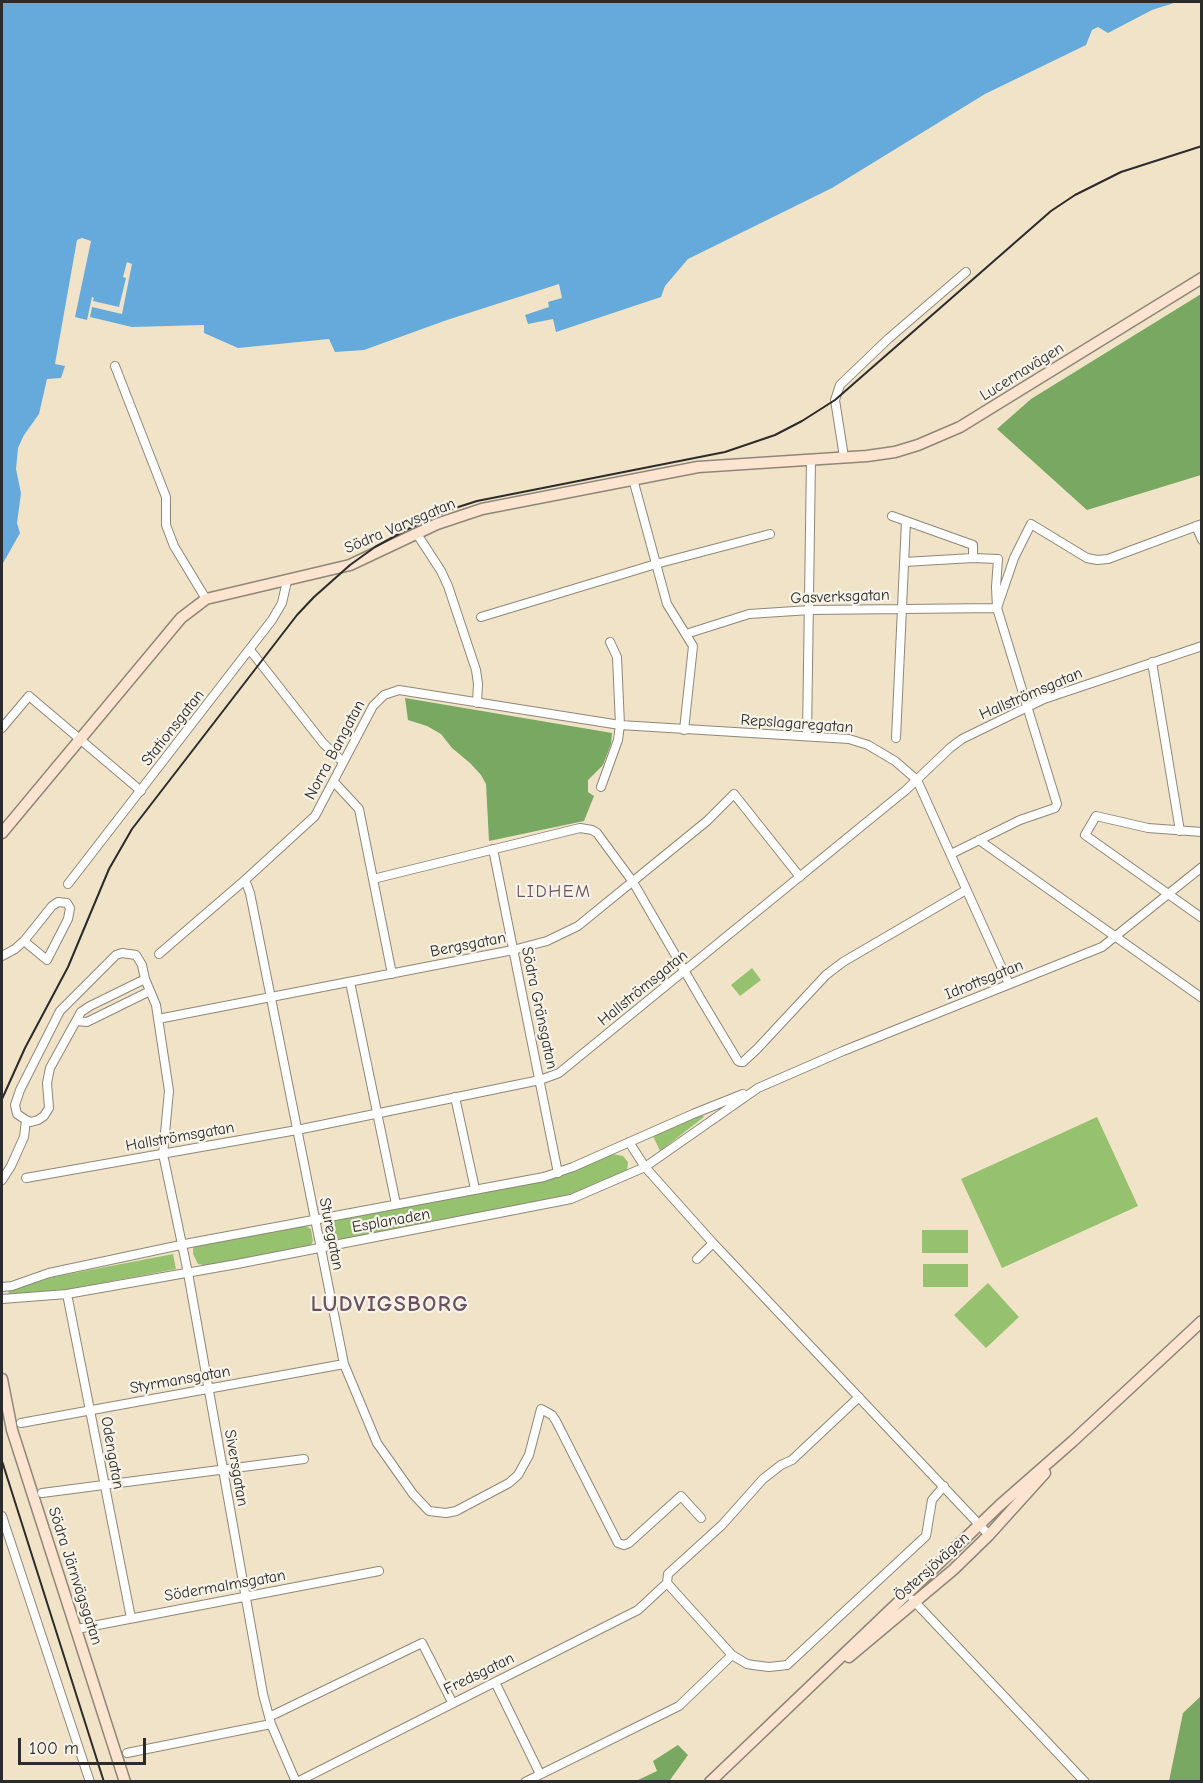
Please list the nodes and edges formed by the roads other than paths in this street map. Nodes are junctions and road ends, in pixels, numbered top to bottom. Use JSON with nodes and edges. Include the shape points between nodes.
{"nodes":[{"id":1,"x":966,"y":272,"type":"dead end"},
{"id":2,"x":1202,"y":278,"type":"edge"},
{"id":3,"x":115,"y":366,"type":"dead end"},
{"id":4,"x":844,"y":457,"type":"junction"},
{"id":5,"x":811,"y":459,"type":"junction"},
{"id":6,"x":633,"y":478,"type":"junction"},
{"id":7,"x":892,"y":516,"type":"dead end"},
{"id":8,"x":906,"y":521,"type":"junction"},
{"id":9,"x":1199,"y":525,"type":"edge"},
{"id":10,"x":417,"y":534,"type":"junction"},
{"id":11,"x":770,"y":534,"type":"dead end"},
{"id":12,"x":1202,"y":540,"type":"edge"},
{"id":13,"x":974,"y":558,"type":"junction"},
{"id":14,"x":904,"y":562,"type":"junction"},
{"id":15,"x":656,"y":564,"type":"junction"},
{"id":16,"x":287,"y":581,"type":"junction"},
{"id":17,"x":207,"y":599,"type":"junction"},
{"id":18,"x":997,"y":608,"type":"junction"},
{"id":19,"x":901,"y":609,"type":"junction"},
{"id":20,"x":810,"y":610,"type":"junction"},
{"id":21,"x":481,"y":617,"type":"dead end"},
{"id":22,"x":686,"y":634,"type":"junction"},
{"id":23,"x":610,"y":642,"type":"dead end"},
{"id":24,"x":1202,"y":646,"type":"edge"},
{"id":25,"x":250,"y":650,"type":"junction"},
{"id":26,"x":1152,"y":662,"type":"junction"},
{"id":27,"x":477,"y":703,"type":"junction"},
{"id":28,"x":1028,"y":706,"type":"junction"},
{"id":29,"x":620,"y":725,"type":"junction"},
{"id":30,"x":2,"y":728,"type":"edge"},
{"id":31,"x":684,"y":730,"type":"junction"},
{"id":32,"x":807,"y":736,"type":"junction"},
{"id":33,"x":896,"y":738,"type":"dead end"},
{"id":34,"x":79,"y":739,"type":"junction"},
{"id":35,"x":343,"y":762,"type":"junction"},
{"id":36,"x":918,"y":780,"type":"junction"},
{"id":37,"x":334,"y":782,"type":"junction"},
{"id":38,"x":601,"y":787,"type":"dead end"},
{"id":39,"x":141,"y":791,"type":"junction"},
{"id":40,"x":1180,"y":831,"type":"junction"},
{"id":41,"x":1202,"y":832,"type":"edge"},
{"id":42,"x":2,"y":833,"type":"edge"},
{"id":43,"x":979,"y":840,"type":"junction"},
{"id":44,"x":493,"y":849,"type":"junction"},
{"id":45,"x":951,"y":854,"type":"junction"},
{"id":46,"x":1202,"y":867,"type":"edge"},
{"id":47,"x":800,"y":877,"type":"junction"},
{"id":48,"x":373,"y":879,"type":"junction"},
{"id":49,"x":245,"y":880,"type":"junction"},
{"id":50,"x":633,"y":882,"type":"junction"},
{"id":51,"x":68,"y":884,"type":"dead end"},
{"id":52,"x":966,"y":890,"type":"junction"},
{"id":53,"x":1168,"y":894,"type":"junction"},
{"id":54,"x":1202,"y":918,"type":"edge"},
{"id":55,"x":1116,"y":937,"type":"junction"},
{"id":56,"x":24,"y":941,"type":"junction"},
{"id":57,"x":513,"y":950,"type":"junction"},
{"id":58,"x":159,"y":954,"type":"dead end"},
{"id":59,"x":2,"y":957,"type":"edge"},
{"id":60,"x":684,"y":972,"type":"junction"},
{"id":61,"x":392,"y":974,"type":"junction"},
{"id":62,"x":146,"y":979,"type":"junction"},
{"id":63,"x":350,"y":982,"type":"junction"},
{"id":64,"x":1009,"y":984,"type":"junction"},
{"id":65,"x":150,"y":991,"type":"junction"},
{"id":66,"x":271,"y":997,"type":"junction"},
{"id":67,"x":1202,"y":998,"type":"edge"},
{"id":68,"x":158,"y":1018,"type":"junction"},
{"id":69,"x":77,"y":1021,"type":"junction"},
{"id":70,"x":540,"y":1080,"type":"junction"},
{"id":71,"x":757,"y":1089,"type":"junction"},
{"id":72,"x":455,"y":1097,"type":"junction"},
{"id":73,"x":377,"y":1112,"type":"junction"},
{"id":74,"x":26,"y":1120,"type":"junction"},
{"id":75,"x":297,"y":1130,"type":"junction"},
{"id":76,"x":629,"y":1142,"type":"junction"},
{"id":77,"x":163,"y":1154,"type":"junction"},
{"id":78,"x":645,"y":1167,"type":"junction"},
{"id":79,"x":558,"y":1173,"type":"junction"},
{"id":80,"x":26,"y":1178,"type":"dead end"},
{"id":81,"x":2,"y":1180,"type":"edge"},
{"id":82,"x":475,"y":1190,"type":"junction"},
{"id":83,"x":396,"y":1204,"type":"junction"},
{"id":84,"x":315,"y":1220,"type":"junction"},
{"id":85,"x":713,"y":1243,"type":"junction"},
{"id":86,"x":181,"y":1245,"type":"junction"},
{"id":87,"x":320,"y":1247,"type":"junction"},
{"id":88,"x":697,"y":1259,"type":"dead end"},
{"id":89,"x":188,"y":1273,"type":"junction"},
{"id":90,"x":2,"y":1287,"type":"edge"},
{"id":91,"x":67,"y":1294,"type":"junction"},
{"id":92,"x":2,"y":1299,"type":"edge"},
{"id":93,"x":1202,"y":1321,"type":"edge"},
{"id":94,"x":344,"y":1364,"type":"junction"},
{"id":95,"x":2,"y":1379,"type":"edge"},
{"id":96,"x":209,"y":1389,"type":"junction"},
{"id":97,"x":859,"y":1397,"type":"junction"},
{"id":98,"x":91,"y":1410,"type":"junction"},
{"id":99,"x":21,"y":1423,"type":"dead end"},
{"id":100,"x":1073,"y":1442,"type":"junction"},
{"id":101,"x":304,"y":1459,"type":"dead end"},
{"id":102,"x":222,"y":1470,"type":"junction"},
{"id":103,"x":104,"y":1485,"type":"junction"},
{"id":104,"x":944,"y":1486,"type":"junction"},
{"id":105,"x":42,"y":1493,"type":"dead end"},
{"id":106,"x":2,"y":1516,"type":"edge"},
{"id":107,"x":701,"y":1518,"type":"dead end"},
{"id":108,"x":979,"y":1525,"type":"junction"},
{"id":109,"x":988,"y":1535,"type":"junction"},
{"id":110,"x":379,"y":1571,"type":"dead end"},
{"id":111,"x":667,"y":1583,"type":"junction"},
{"id":112,"x":907,"y":1593,"type":"junction"},
{"id":113,"x":245,"y":1597,"type":"junction"},
{"id":114,"x":916,"y":1603,"type":"junction"},
{"id":115,"x":130,"y":1618,"type":"junction"},
{"id":116,"x":76,"y":1629,"type":"junction"},
{"id":117,"x":732,"y":1655,"type":"junction"},
{"id":118,"x":495,"y":1682,"type":"junction"},
{"id":119,"x":796,"y":1700,"type":"junction"},
{"id":120,"x":452,"y":1702,"type":"junction"},
{"id":121,"x":270,"y":1721,"type":"junction"},
{"id":122,"x":127,"y":1753,"type":"dead end"},
{"id":123,"x":540,"y":1774,"type":"junction"},
{"id":124,"x":90,"y":1782,"type":"edge"},
{"id":125,"x":125,"y":1782,"type":"edge"},
{"id":126,"x":297,"y":1782,"type":"edge"},
{"id":127,"x":525,"y":1782,"type":"edge"},
{"id":128,"x":710,"y":1782,"type":"edge"},
{"id":129,"x":1085,"y":1782,"type":"edge"}],
"edges":[{"from":1,"to":4,"type":"street","via":[[840,385],[836,400]]},
{"from":2,"to":4,"type":"street","name":"Lucernavägen","via":[[960,427],[895,452]]},
{"from":3,"to":17,"type":"street","via":[[166,497],[166,525],[174,546]]},
{"from":4,"to":5,"type":"street","name":"Södra Varvsgatan"},
{"from":5,"to":6,"type":"street","name":"Södra Varvsgatan","via":[[698,467]]},
{"from":5,"to":20,"type":"street"},
{"from":6,"to":10,"type":"street","name":"Södra Varvsgatan","via":[[482,509]]},
{"from":6,"to":15,"type":"street"},
{"from":7,"to":8,"type":"street"},
{"from":8,"to":13,"type":"street","via":[[973,545]]},
{"from":8,"to":14,"type":"street"},
{"from":9,"to":12,"type":"street"},
{"from":9,"to":18,"type":"street","via":[[1097,560],[1087,558],[1031,524],[1014,558]]},
{"from":10,"to":16,"type":"street","name":"Södra Varvsgatan","via":[[361,561]]},
{"from":10,"to":27,"type":"street","via":[[448,586],[476,670]]},
{"from":11,"to":15,"type":"street"},
{"from":13,"to":14,"type":"street"},
{"from":13,"to":18,"type":"street","via":[[998,559]]},
{"from":14,"to":19,"type":"street"},
{"from":15,"to":21,"type":"street"},
{"from":15,"to":22,"type":"street","via":[[668,604]]},
{"from":16,"to":17,"type":"street","name":"Södra Varvsgatan"},
{"from":16,"to":25,"type":"street","name":"Stationsgatan","via":[[279,611]]},
{"from":17,"to":34,"type":"street","name":"Södra Varvsgatan","via":[[181,618]]},
{"from":18,"to":19,"type":"street","name":"Gasverksgatan"},
{"from":18,"to":28,"type":"street"},
{"from":19,"to":20,"type":"street","name":"Gasverksgatan"},
{"from":19,"to":33,"type":"street"},
{"from":20,"to":22,"type":"street","name":"Gasverksgatan","via":[[749,614]]},
{"from":20,"to":32,"type":"street"},
{"from":22,"to":31,"type":"street","via":[[693,646]]},
{"from":23,"to":29,"type":"street","via":[[616,657]]},
{"from":24,"to":26,"type":"street","name":"Hallströmsgatan"},
{"from":25,"to":35,"type":"street","via":[[323,743]]},
{"from":25,"to":39,"type":"street","name":"Stationsgatan"},
{"from":26,"to":28,"type":"street","name":"Hallströmsgatan"},
{"from":26,"to":40,"type":"street"},
{"from":27,"to":29,"type":"street","name":"Repslagaregatan"},
{"from":27,"to":35,"type":"street","name":"Norra Bangatan","via":[[399,690],[384,695],[373,705]]},
{"from":28,"to":36,"type":"street","name":"Hallströmsgatan","via":[[962,739]]},
{"from":28,"to":43,"type":"street","via":[[1055,808]]},
{"from":29,"to":31,"type":"street","name":"Repslagaregatan"},
{"from":29,"to":38,"type":"street"},
{"from":30,"to":34,"type":"street","via":[[29,696]]},
{"from":31,"to":32,"type":"street","name":"Repslagaregatan"},
{"from":32,"to":36,"type":"street","name":"Repslagaregatan","via":[[858,741],[895,761]]},
{"from":34,"to":39,"type":"street"},
{"from":34,"to":42,"type":"street","name":"Södra Varvsgatan"},
{"from":35,"to":37,"type":"street","name":"Norra Bangatan"},
{"from":36,"to":45,"type":"street","name":"Repslagaregatan"},
{"from":36,"to":47,"type":"street","name":"Hallströmsgatan"},
{"from":37,"to":48,"type":"street","via":[[359,809]]},
{"from":37,"to":49,"type":"street","name":"Norra Bangatan","via":[[315,816]]},
{"from":39,"to":51,"type":"street","name":"Stationsgatan"},
{"from":40,"to":41,"type":"street"},
{"from":40,"to":53,"type":"street","via":[[1131,826],[1096,816],[1085,835]]},
{"from":43,"to":45,"type":"street"},
{"from":43,"to":55,"type":"street"},
{"from":44,"to":48,"type":"street"},
{"from":44,"to":50,"type":"street","via":[[586,828],[597,833]]},
{"from":44,"to":57,"type":"street","name":"Södra Gränsgatan"},
{"from":45,"to":52,"type":"street","name":"Repslagaregatan"},
{"from":46,"to":53,"type":"street","name":"Idrottsgatan"},
{"from":47,"to":50,"type":"street","name":"Bergsgatan","via":[[734,794]]},
{"from":47,"to":60,"type":"street","name":"Hallströmsgatan"},
{"from":48,"to":61,"type":"street"},
{"from":49,"to":58,"type":"street","name":"Norra Bangatan"},
{"from":49,"to":66,"type":"street","name":"Sturegatan"},
{"from":50,"to":57,"type":"street","name":"Bergsgatan","via":[[578,926],[547,941]]},
{"from":50,"to":60,"type":"street"},
{"from":52,"to":60,"type":"street","via":[[826,975],[743,1062],[738,1061]]},
{"from":52,"to":64,"type":"street","name":"Repslagaregatan"},
{"from":53,"to":54,"type":"street"},
{"from":53,"to":55,"type":"street","name":"Idrottsgatan"},
{"from":55,"to":64,"type":"street","name":"Idrottsgatan","via":[[1087,954]]},
{"from":55,"to":67,"type":"street"},
{"from":56,"to":56,"type":"street","via":[[47,960],[70,913],[67,903],[52,906]]},
{"from":56,"to":59,"type":"street"},
{"from":57,"to":61,"type":"street","name":"Bergsgatan"},
{"from":57,"to":70,"type":"street","name":"Södra Gränsgatan"},
{"from":60,"to":70,"type":"street","name":"Hallströmsgatan","via":[[558,1073]]},
{"from":61,"to":63,"type":"street","name":"Bergsgatan"},
{"from":62,"to":65,"type":"street","name":"Siversgatan"},
{"from":62,"to":69,"type":"street","via":[[90,1006]]},
{"from":62,"to":74,"type":"street","name":"Siversgatan","via":[[139,958],[131,953],[116,955],[60,1011],[16,1098],[17,1114]]},
{"from":63,"to":66,"type":"street","name":"Bergsgatan"},
{"from":63,"to":73,"type":"street"},
{"from":64,"to":71,"type":"street","name":"Idrottsgatan"},
{"from":65,"to":68,"type":"street","name":"Siversgatan"},
{"from":65,"to":69,"type":"street","via":[[87,1022]]},
{"from":66,"to":68,"type":"street","name":"Bergsgatan"},
{"from":66,"to":75,"type":"street","name":"Sturegatan"},
{"from":68,"to":77,"type":"street","name":"Siversgatan","via":[[169,1091]]},
{"from":69,"to":74,"type":"street","via":[[50,1068],[47,1112],[38,1120]]},
{"from":70,"to":72,"type":"street","name":"Hallströmsgatan"},
{"from":70,"to":79,"type":"street","name":"Södra Gränsgatan"},
{"from":71,"to":76,"type":"street","name":"Esplanaden"},
{"from":71,"to":78,"type":"street","name":"Esplanaden"},
{"from":72,"to":73,"type":"street","name":"Hallströmsgatan"},
{"from":72,"to":82,"type":"street"},
{"from":73,"to":75,"type":"street","name":"Hallströmsgatan"},
{"from":73,"to":83,"type":"street"},
{"from":74,"to":81,"type":"street","via":[[24,1137]]},
{"from":75,"to":77,"type":"street","name":"Hallströmsgatan"},
{"from":75,"to":84,"type":"street","name":"Sturegatan"},
{"from":76,"to":78,"type":"street"},
{"from":76,"to":79,"type":"street","name":"Esplanaden"},
{"from":77,"to":80,"type":"street","name":"Hallströmsgatan"},
{"from":77,"to":86,"type":"street","name":"Siversgatan"},
{"from":78,"to":85,"type":"street"},
{"from":78,"to":87,"type":"street","name":"Esplanaden","via":[[554,1204]]},
{"from":79,"to":82,"type":"street","name":"Esplanaden"},
{"from":82,"to":83,"type":"street","name":"Esplanaden"},
{"from":83,"to":84,"type":"street","name":"Esplanaden"},
{"from":84,"to":86,"type":"street","name":"Esplanaden"},
{"from":84,"to":87,"type":"street","name":"Sturegatan"},
{"from":85,"to":88,"type":"street"},
{"from":85,"to":97,"type":"street"},
{"from":86,"to":89,"type":"street","name":"Siversgatan"},
{"from":86,"to":90,"type":"street","name":"Esplanaden"},
{"from":87,"to":89,"type":"street","name":"Esplanaden"},
{"from":87,"to":94,"type":"street","name":"Sturegatan"},
{"from":89,"to":91,"type":"street","name":"Esplanaden"},
{"from":89,"to":96,"type":"street","name":"Siversgatan"},
{"from":91,"to":92,"type":"street","name":"Esplanaden"},
{"from":91,"to":98,"type":"street","name":"Odengatan"},
{"from":93,"to":100,"type":"street","name":"Östersjövägen"},
{"from":94,"to":96,"type":"street","name":"Styrmansgatan"},
{"from":94,"to":107,"type":"street","name":"Sturegatan","via":[[377,1443],[423,1505],[437,1513],[456,1511],[499,1490],[518,1475],[529,1455],[541,1409],[556,1421],[618,1543],[630,1543],[681,1496]]},
{"from":95,"to":116,"type":"street","name":"Södra Järnvägsgatan","via":[[12,1430]]},
{"from":96,"to":98,"type":"street","name":"Styrmansgatan"},
{"from":96,"to":102,"type":"street","name":"Siversgatan"},
{"from":97,"to":104,"type":"street"},
{"from":97,"to":111,"type":"street","name":"Fredsgatan","via":[[792,1460],[763,1479],[722,1525],[668,1574]]},
{"from":98,"to":99,"type":"street","name":"Styrmansgatan"},
{"from":98,"to":103,"type":"street","name":"Odengatan"},
{"from":100,"to":108,"type":"street","name":"Östersjövägen"},
{"from":100,"to":109,"type":"street","name":"Östersjövägen"},
{"from":101,"to":102,"type":"street"},
{"from":102,"to":103,"type":"street"},
{"from":102,"to":113,"type":"street","name":"Siversgatan"},
{"from":103,"to":105,"type":"street"},
{"from":103,"to":115,"type":"street","name":"Odengatan"},
{"from":104,"to":108,"type":"street"},
{"from":104,"to":117,"type":"street","via":[[932,1500],[926,1536],[787,1665],[747,1664]]},
{"from":106,"to":124,"type":"street"},
{"from":108,"to":109,"type":"street"},
{"from":108,"to":112,"type":"street","name":"Östersjövägen"},
{"from":109,"to":114,"type":"street","name":"Östersjövägen"},
{"from":110,"to":113,"type":"street","name":"Södermalmsgatan"},
{"from":111,"to":117,"type":"street"},
{"from":111,"to":118,"type":"street","name":"Fredsgatan","via":[[638,1610]]},
{"from":112,"to":114,"type":"street"},
{"from":112,"to":119,"type":"street","name":"Östersjövägen"},
{"from":113,"to":115,"type":"street","name":"Södermalmsgatan"},
{"from":113,"to":121,"type":"street","name":"Siversgatan"},
{"from":114,"to":119,"type":"street","name":"Östersjövägen"},
{"from":114,"to":129,"type":"street"},
{"from":115,"to":116,"type":"street","name":"Södermalmsgatan"},
{"from":116,"to":125,"type":"street","name":"Södra Järnvägsgatan"},
{"from":117,"to":123,"type":"street","via":[[679,1706]]},
{"from":118,"to":120,"type":"street","name":"Fredsgatan"},
{"from":118,"to":123,"type":"street"},
{"from":119,"to":128,"type":"street","name":"Östersjövägen"},
{"from":120,"to":121,"type":"street","via":[[422,1642]]},
{"from":120,"to":126,"type":"street","name":"Fredsgatan"},
{"from":121,"to":122,"type":"street"},
{"from":121,"to":126,"type":"street","name":"Siversgatan"},
{"from":123,"to":127,"type":"street"}]}
